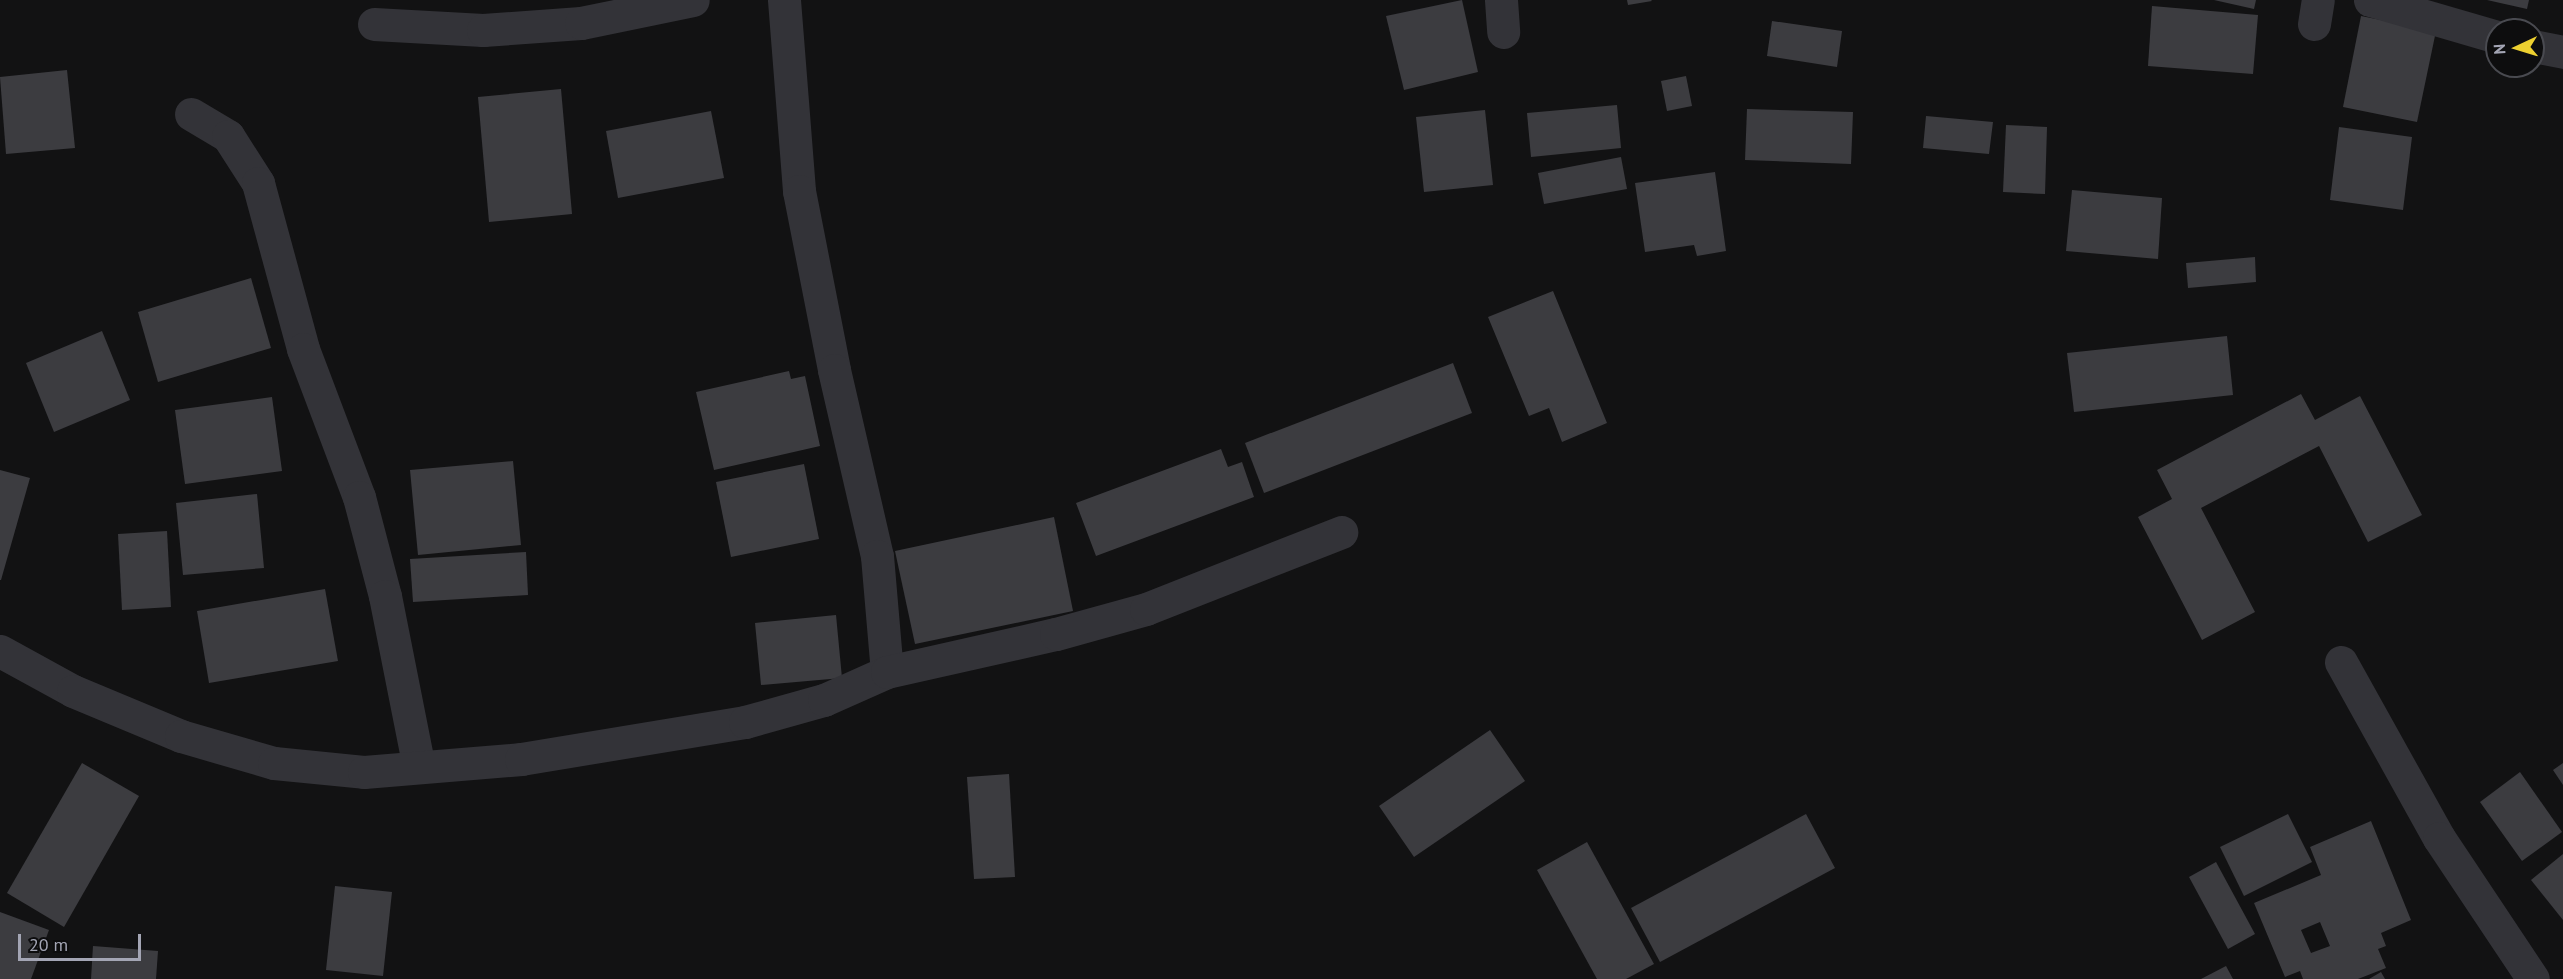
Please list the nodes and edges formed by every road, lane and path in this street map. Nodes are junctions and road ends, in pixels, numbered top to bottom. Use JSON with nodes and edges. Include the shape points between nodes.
{"nodes":[{"id":1,"x":693,"y":0,"type":"edge"},
{"id":2,"x":784,"y":0,"type":"edge"},
{"id":3,"x":1501,"y":0,"type":"edge"},
{"id":4,"x":2370,"y":0,"type":"edge"},
{"id":5,"x":374,"y":24,"type":"dead end"},
{"id":6,"x":1503,"y":32,"type":"dead end"},
{"id":7,"x":2485,"y":34,"type":"edge"},
{"id":8,"x":2545,"y":48,"type":"edge"},
{"id":9,"x":2563,"y":52,"type":"edge"},
{"id":10,"x":191,"y":114,"type":"dead end"},
{"id":11,"x":1341,"y":532,"type":"dead end"},
{"id":12,"x":0,"y":651,"type":"edge"},
{"id":13,"x":2341,"y":662,"type":"dead end"},
{"id":14,"x":887,"y":672,"type":"junction"},
{"id":15,"x":419,"y":767,"type":"junction"},
{"id":16,"x":2533,"y":979,"type":"edge"}],
"edges":[{"from":1,"to":5,"type":"street","via":[[581,23],[483,30]]},
{"from":2,"to":14,"type":"street","via":[[799,191],[834,370],[877,556]]},
{"from":3,"to":6,"type":"street"},
{"from":4,"to":7,"type":"street"},
{"from":8,"to":9,"type":"street"},
{"from":10,"to":15,"type":"street","via":[[228,136],[258,183],[303,349],[359,497],[385,596]]},
{"from":11,"to":14,"type":"street","via":[[1146,609],[1056,634]]},
{"from":12,"to":15,"type":"street","via":[[73,691],[181,735],[274,763],[364,772]]},
{"from":13,"to":16,"type":"street","via":[[2439,838]]},
{"from":14,"to":15,"type":"street","via":[[824,700],[746,722],[521,759]]}]}
